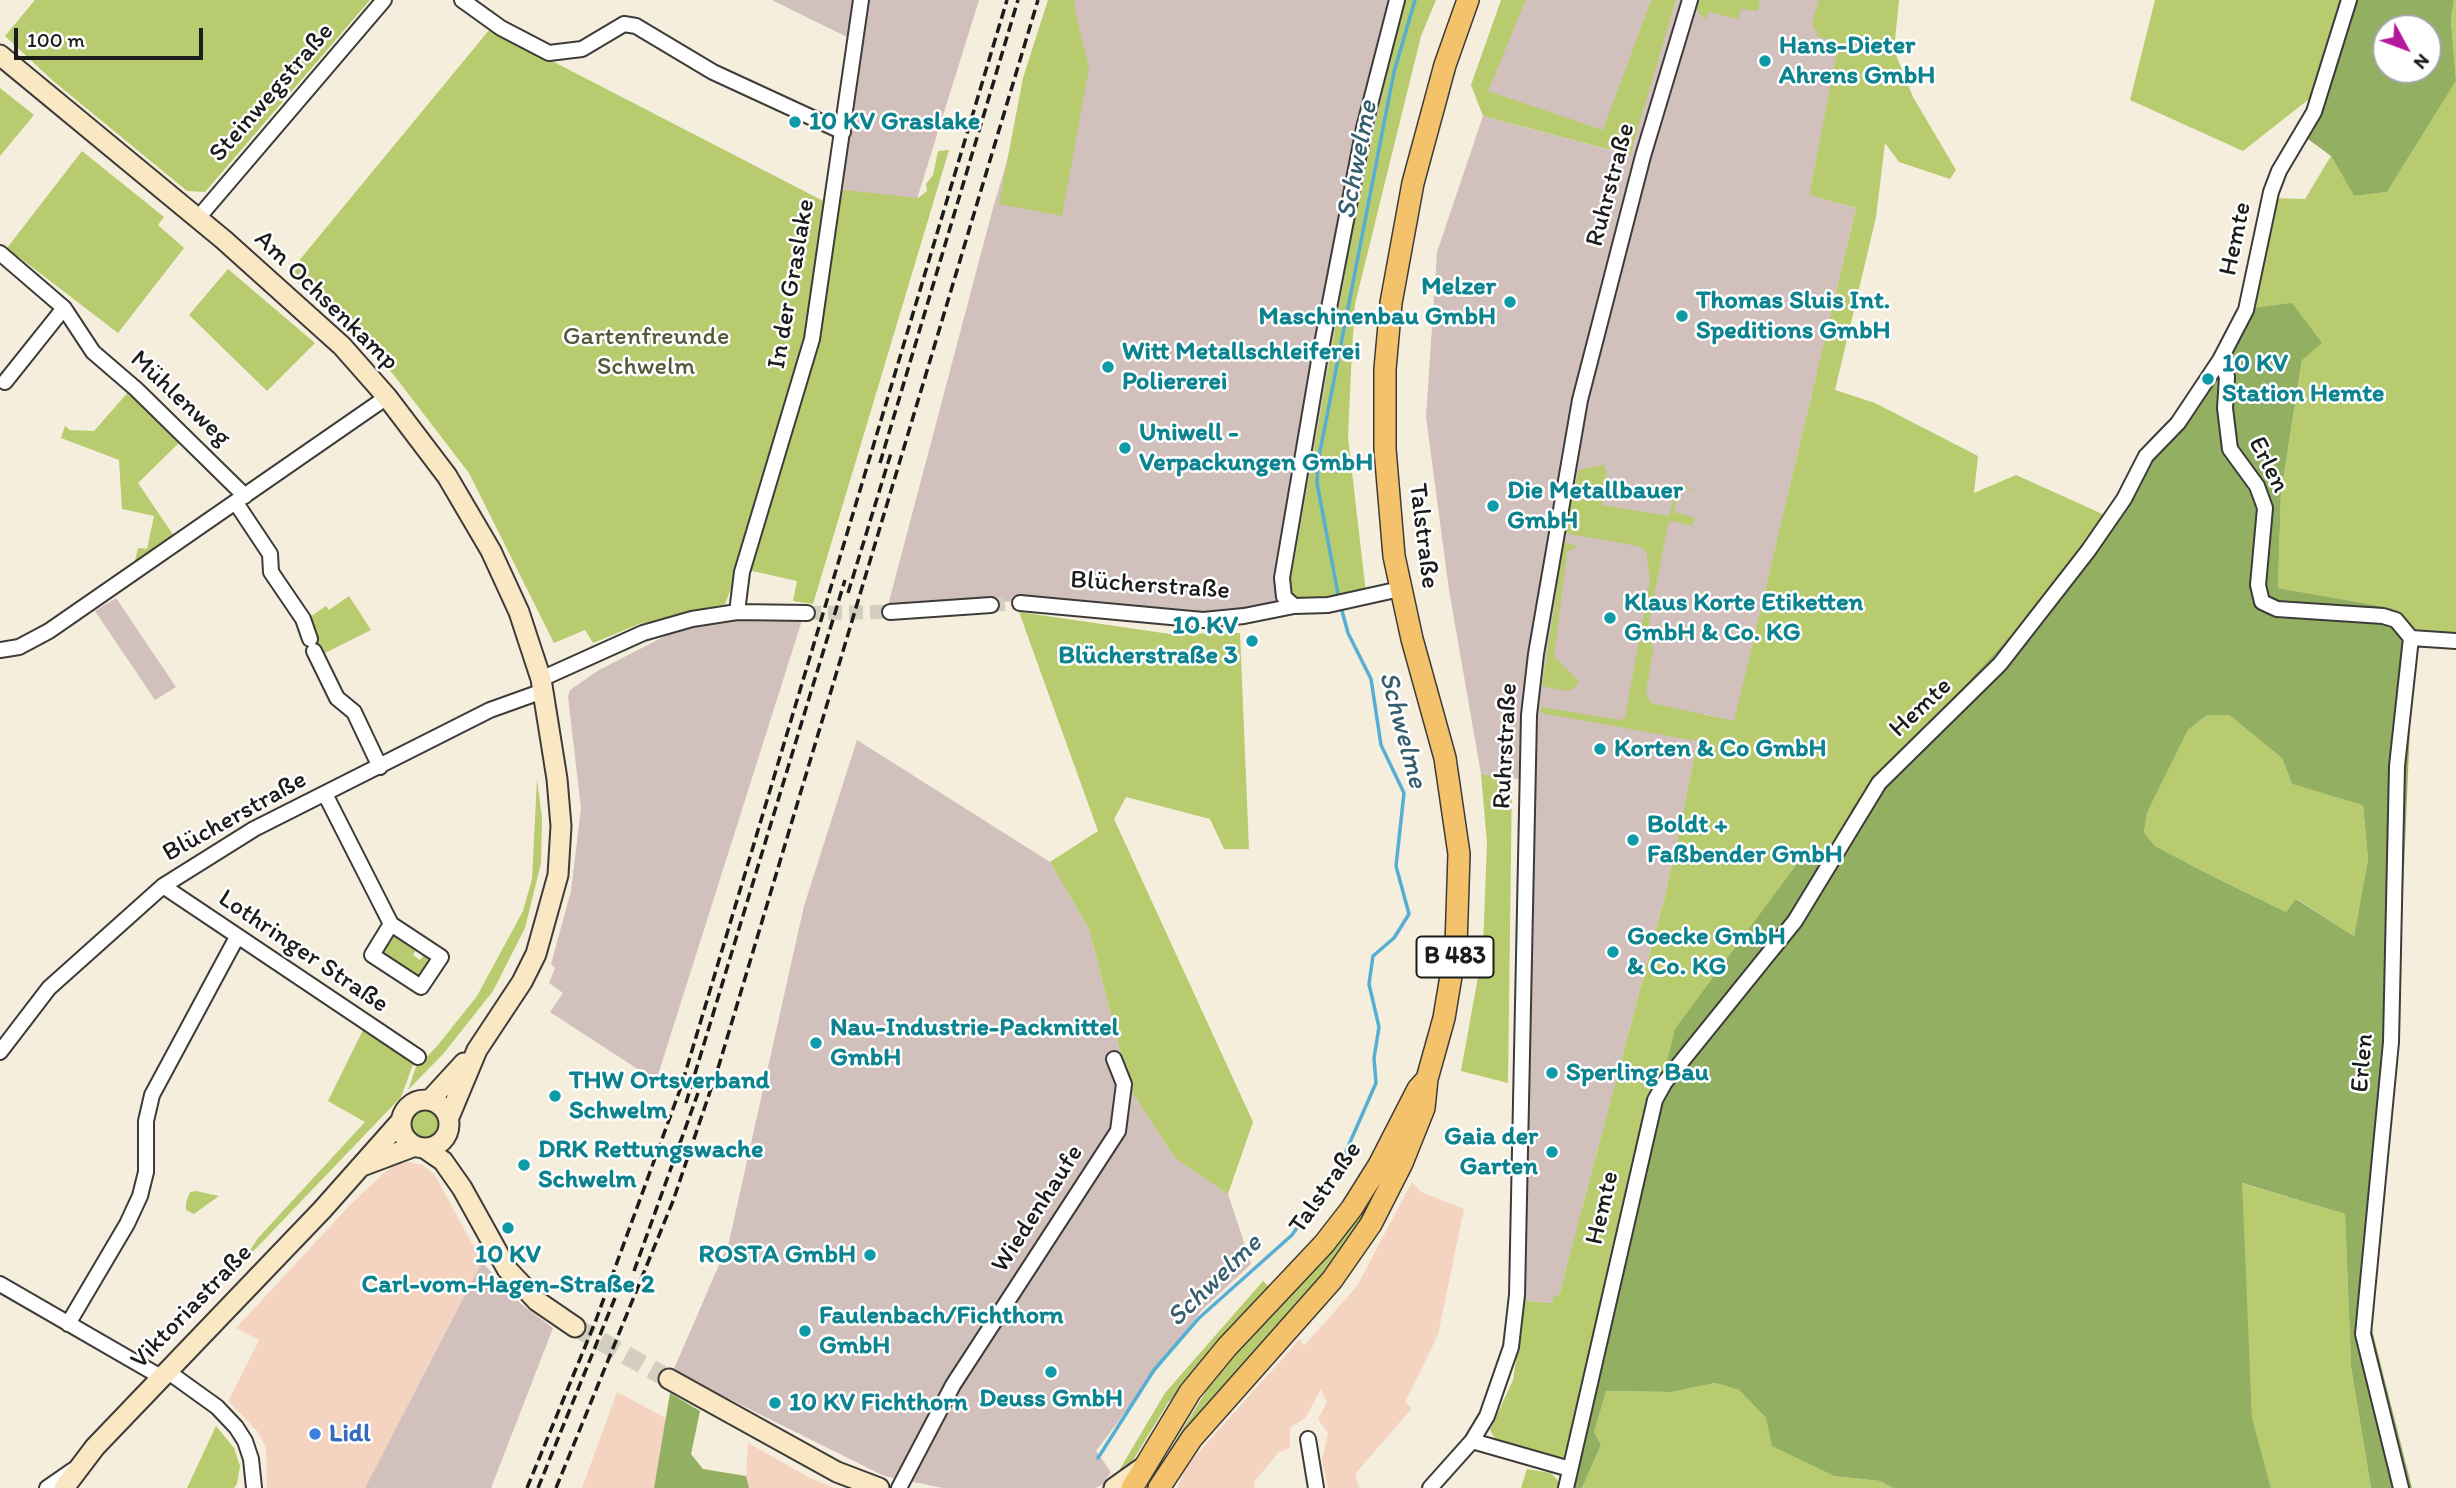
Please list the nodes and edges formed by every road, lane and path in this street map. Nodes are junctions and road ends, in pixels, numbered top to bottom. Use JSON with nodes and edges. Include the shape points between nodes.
{"nodes":[{"id":1,"x":384,"y":0,"type":"edge"},
{"id":2,"x":462,"y":0,"type":"edge"},
{"id":3,"x":861,"y":0,"type":"edge"},
{"id":4,"x":1398,"y":0,"type":"edge"},
{"id":5,"x":1468,"y":0,"type":"edge"},
{"id":6,"x":1690,"y":0,"type":"edge"},
{"id":7,"x":2349,"y":0,"type":"edge"},
{"id":8,"x":0,"y":55,"type":"edge"},
{"id":9,"x":843,"y":132,"type":"junction"},
{"id":10,"x":198,"y":218,"type":"junction"},
{"id":11,"x":0,"y":253,"type":"edge"},
{"id":12,"x":64,"y":309,"type":"junction"},
{"id":13,"x":2220,"y":360,"type":"junction"},
{"id":14,"x":5,"y":383,"type":"dead end"},
{"id":15,"x":387,"y":397,"type":"junction"},
{"id":16,"x":241,"y":500,"type":"junction"},
{"id":17,"x":1400,"y":589,"type":"junction"},
{"id":18,"x":1020,"y":603,"type":"tunnel mouth"},
{"id":19,"x":991,"y":605,"type":"tunnel mouth"},
{"id":20,"x":1294,"y":606,"type":"junction"},
{"id":21,"x":737,"y":612,"type":"junction"},
{"id":22,"x":807,"y":612,"type":"tunnel mouth"},
{"id":23,"x":890,"y":612,"type":"tunnel mouth"},
{"id":24,"x":2411,"y":638,"type":"junction"},
{"id":25,"x":2456,"y":641,"type":"edge"},
{"id":26,"x":0,"y":650,"type":"edge"},
{"id":27,"x":542,"y":685,"type":"junction"},
{"id":28,"x":380,"y":767,"type":"junction"},
{"id":29,"x":324,"y":794,"type":"junction"},
{"id":30,"x":163,"y":886,"type":"junction"},
{"id":31,"x":391,"y":924,"type":"junction"},
{"id":32,"x":237,"y":937,"type":"junction"},
{"id":33,"x":477,"y":1050,"type":"junction"},
{"id":34,"x":0,"y":1052,"type":"edge"},
{"id":35,"x":418,"y":1057,"type":"dead end"},
{"id":36,"x":1114,"y":1059,"type":"dead end"},
{"id":37,"x":1427,"y":1079,"type":"junction"},
{"id":38,"x":430,"y":1100,"type":"junction"},
{"id":39,"x":401,"y":1121,"type":"junction"},
{"id":40,"x":449,"y":1124,"type":"junction"},
{"id":41,"x":419,"y":1147,"type":"junction"},
{"id":42,"x":362,"y":1166,"type":"junction"},
{"id":43,"x":462,"y":1188,"type":"junction"},
{"id":44,"x":0,"y":1284,"type":"edge"},
{"id":45,"x":68,"y":1324,"type":"junction"},
{"id":46,"x":575,"y":1327,"type":"tunnel mouth"},
{"id":47,"x":164,"y":1374,"type":"junction"},
{"id":48,"x":669,"y":1379,"type":"tunnel mouth"},
{"id":49,"x":1308,"y":1439,"type":"dead end"},
{"id":50,"x":1472,"y":1441,"type":"junction"},
{"id":51,"x":79,"y":1465,"type":"junction"},
{"id":52,"x":1145,"y":1466,"type":"junction"},
{"id":53,"x":1570,"y":1469,"type":"junction"},
{"id":54,"x":1164,"y":1483,"type":"edge"},
{"id":55,"x":47,"y":1488,"type":"edge"},
{"id":56,"x":64,"y":1488,"type":"edge"},
{"id":57,"x":254,"y":1488,"type":"edge"},
{"id":58,"x":879,"y":1488,"type":"edge"},
{"id":59,"x":900,"y":1488,"type":"edge"},
{"id":60,"x":1114,"y":1488,"type":"edge"},
{"id":61,"x":1132,"y":1488,"type":"edge"},
{"id":62,"x":1315,"y":1488,"type":"edge"},
{"id":63,"x":1430,"y":1488,"type":"edge"},
{"id":64,"x":1566,"y":1488,"type":"edge"},
{"id":65,"x":2401,"y":1488,"type":"edge"}],
"edges":[{"from":1,"to":10,"type":"street","name":"Steinwegstraße"},
{"from":2,"to":9,"type":"street","via":[[501,28],[549,53],[582,48],[624,24],[636,26],[702,66]]},
{"from":3,"to":9,"type":"street","name":"In der Graslake"},
{"from":4,"to":20,"type":"street","via":[[1364,128],[1321,349],[1282,578],[1283,597]]},
{"from":5,"to":17,"type":"main road","name":"Talstraße","number":"B 483","via":[[1428,123],[1391,303],[1385,449]]},
{"from":6,"to":50,"type":"street","name":"Ruhrstraße","via":[[1643,156],[1580,400],[1546,583],[1529,715],[1517,1295],[1511,1347],[1499,1388]]},
{"from":7,"to":13,"type":"street","name":"Hemte","via":[[2314,111],[2271,192],[2246,310]]},
{"from":8,"to":10,"type":"main road","name":"Am Ochsenkamp"},
{"from":9,"to":21,"type":"street","name":"In der Graslake","via":[[812,339],[742,572]]},
{"from":10,"to":15,"type":"main road","name":"Am Ochsenkamp","via":[[342,346]]},
{"from":11,"to":12,"type":"street","name":"Mühlenweg"},
{"from":12,"to":14,"type":"street"},
{"from":12,"to":16,"type":"street","name":"Mühlenweg","via":[[81,338]]},
{"from":13,"to":24,"type":"street","name":"Erlen","via":[[2227,377],[2230,449],[2257,486],[2265,508],[2258,586],[2262,602],[2277,609],[2383,616],[2396,620]]},
{"from":13,"to":53,"type":"street","name":"Hemte","via":[[2178,422],[2146,456],[2124,499],[2088,551],[2000,664],[1879,783],[1795,921],[1665,1082],[1648,1119]]},
{"from":15,"to":16,"type":"street"},
{"from":15,"to":27,"type":"main road","name":"Am Ochsenkamp","via":[[426,446],[479,529],[519,612]]},
{"from":16,"to":26,"type":"street","via":[[19,648]]},
{"from":16,"to":28,"type":"street","name":"Mühlenweg","via":[[270,554],[271,572],[303,619],[337,698],[354,712]]},
{"from":17,"to":20,"type":"street","name":"Blücherstraße","via":[[1328,605]]},
{"from":17,"to":37,"type":"main road","name":"Talstraße","number":"B 483","via":[[1445,758],[1459,854],[1452,980]]},
{"from":18,"to":20,"type":"street","name":"Blücherstraße","via":[[1203,620]]},
{"from":19,"to":23,"type":"street"},
{"from":21,"to":22,"type":"street","name":"Blücherstraße"},
{"from":21,"to":27,"type":"street","name":"Blücherstraße","via":[[643,632]]},
{"from":24,"to":25,"type":"street"},
{"from":24,"to":65,"type":"street","name":"Erlen","via":[[2397,766],[2390,1042],[2363,1334]]},
{"from":27,"to":28,"type":"street","name":"Blücherstraße"},
{"from":27,"to":33,"type":"main road","name":"Am Ochsenkamp","via":[[560,804],[558,875],[536,954]]},
{"from":28,"to":29,"type":"street","name":"Blücherstraße"},
{"from":29,"to":30,"type":"street","name":"Blücherstraße","via":[[254,829]]},
{"from":29,"to":31,"type":"street"},
{"from":30,"to":32,"type":"street","name":"Lothringer Straße"},
{"from":30,"to":34,"type":"street","name":"Blücherstraße","via":[[49,988]]},
{"from":31,"to":31,"type":"street","via":[[372,955],[421,987],[441,957]]},
{"from":32,"to":35,"type":"street","name":"Lothringer Straße"},
{"from":32,"to":45,"type":"street","via":[[152,1095],[140,1196]]},
{"from":33,"to":38,"type":"main road","name":"Am Ochsenkamp"},
{"from":33,"to":40,"type":"main road","name":"Am Ochsenkamp"},
{"from":36,"to":59,"type":"street","name":"Wiedenhaufe","via":[[1124,1084],[1118,1131],[953,1385]]},
{"from":37,"to":52,"type":"main road","name":"Talstraße","number":"B 483","via":[[1352,1208],[1190,1392]]},
{"from":37,"to":54,"type":"main road","name":"Talstraße","number":"B 483","via":[[1424,1108],[1405,1157],[1359,1243],[1227,1396]]},
{"from":38,"to":39,"type":"main road","via":[[411,1104]]},
{"from":38,"to":40,"type":"main road","via":[[442,1105]]},
{"from":39,"to":41,"type":"main road","via":[[404,1136]]},
{"from":39,"to":42,"type":"main road","name":"Viktoriastraße"},
{"from":40,"to":41,"type":"main road","via":[[439,1144]]},
{"from":40,"to":43,"type":"main road"},
{"from":41,"to":42,"type":"main road","name":"Viktoriastraße"},
{"from":41,"to":43,"type":"main road","via":[[443,1161]]},
{"from":42,"to":47,"type":"main road","name":"Viktoriastraße"},
{"from":43,"to":46,"type":"main road","via":[[507,1269],[537,1301]]},
{"from":44,"to":45,"type":"street"},
{"from":45,"to":47,"type":"street"},
{"from":47,"to":51,"type":"main road","name":"Viktoriastraße"},
{"from":47,"to":57,"type":"street","via":[[217,1407],[236,1427],[246,1441]]},
{"from":48,"to":58,"type":"main road","via":[[837,1472]]},
{"from":49,"to":62,"type":"street"},
{"from":50,"to":53,"type":"street"},
{"from":50,"to":63,"type":"street","name":"Ruhrstraße"},
{"from":51,"to":55,"type":"street"},
{"from":51,"to":56,"type":"main road","name":"Viktoriastraße"},
{"from":52,"to":60,"type":"main road"},
{"from":52,"to":61,"type":"main road","name":"Talstraße","number":"B 483"},
{"from":53,"to":64,"type":"street","name":"Hemte"}]}
